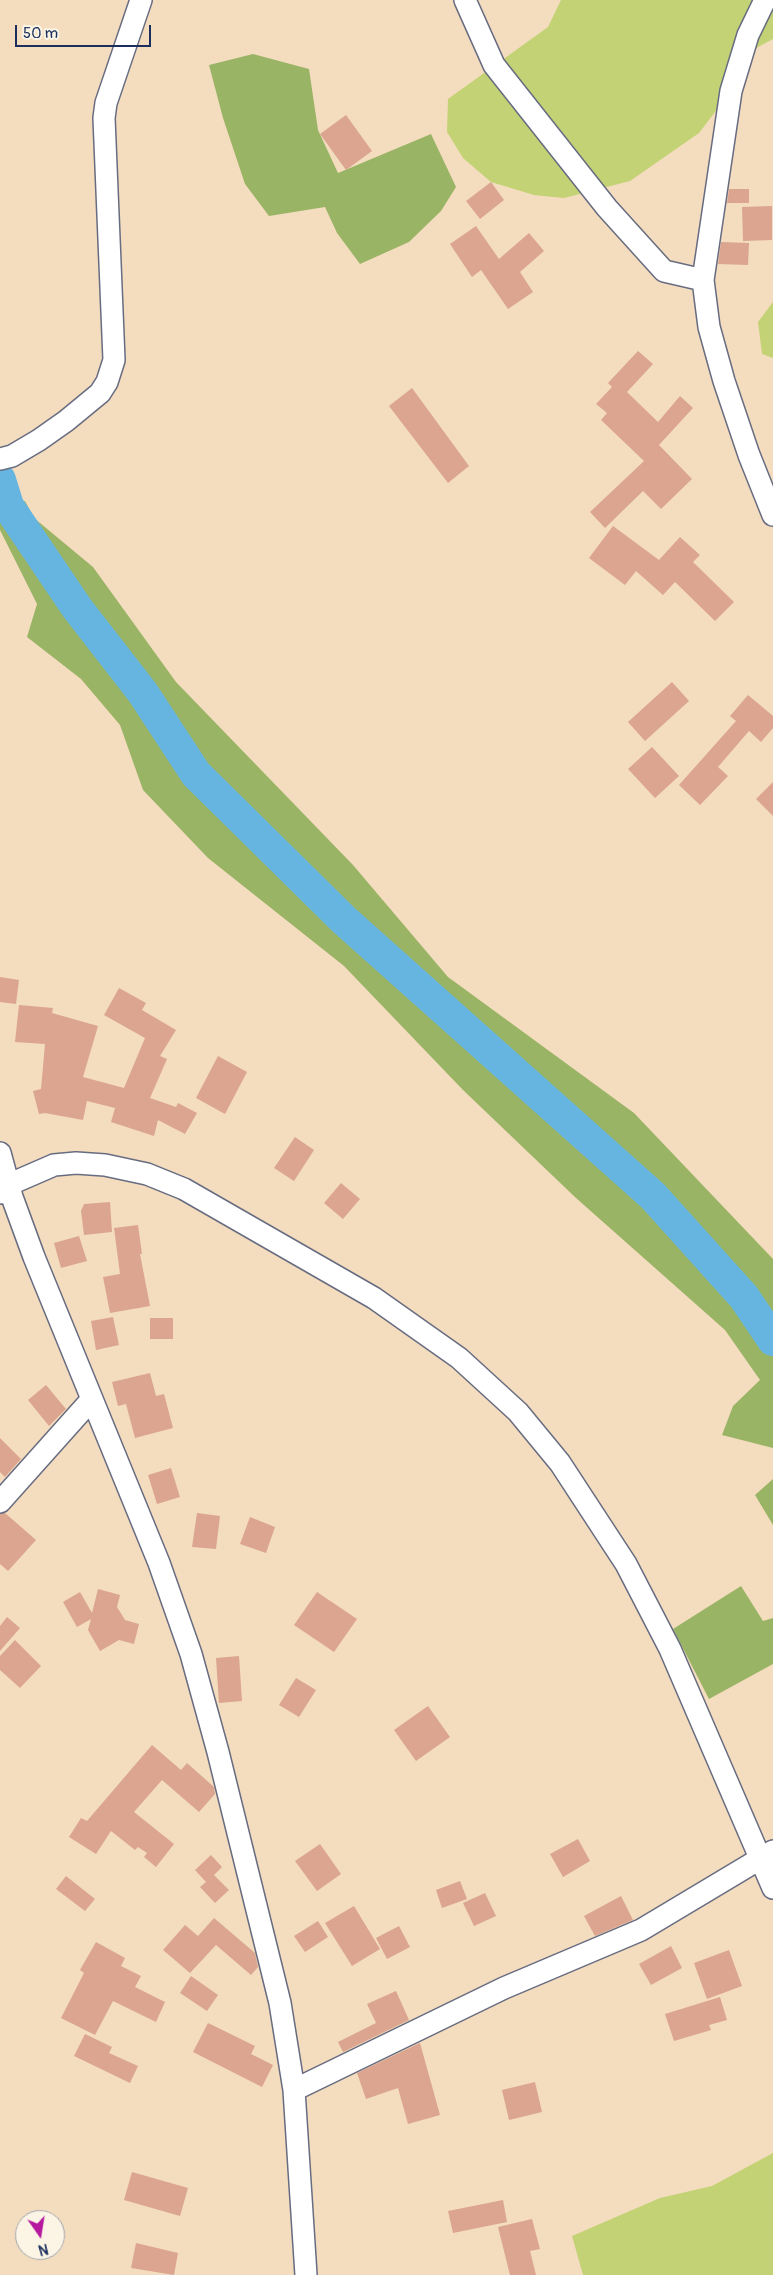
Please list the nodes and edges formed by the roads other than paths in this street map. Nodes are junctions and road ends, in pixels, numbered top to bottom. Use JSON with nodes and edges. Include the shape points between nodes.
{"nodes":[{"id":1,"x":141,"y":0,"type":"edge"},
{"id":2,"x":465,"y":0,"type":"edge"},
{"id":3,"x":765,"y":0,"type":"edge"},
{"id":4,"x":703,"y":280,"type":"junction"},
{"id":5,"x":0,"y":459,"type":"edge"},
{"id":6,"x":773,"y":515,"type":"edge"},
{"id":7,"x":0,"y":1153,"type":"edge"},
{"id":8,"x":4,"y":1189,"type":"edge"},
{"id":9,"x":92,"y":1399,"type":"junction"},
{"id":10,"x":0,"y":1502,"type":"edge"},
{"id":11,"x":766,"y":1855,"type":"edge"},
{"id":12,"x":773,"y":1888,"type":"edge"},
{"id":13,"x":294,"y":2090,"type":"junction"},
{"id":14,"x":306,"y":2275,"type":"edge"}],
"edges":[{"from":1,"to":5,"type":"street","via":[[106,103],[104,118],[114,360],[100,393],[39,440],[12,456]]},
{"from":2,"to":4,"type":"street","via":[[494,65],[607,208],[664,271]]},
{"from":3,"to":4,"type":"street","via":[[748,35],[730,91]]},
{"from":4,"to":6,"type":"street","via":[[709,326],[724,381]]},
{"from":7,"to":8,"type":"street"},
{"from":8,"to":9,"type":"street"},
{"from":8,"to":11,"type":"street","via":[[54,1166],[76,1163],[147,1174],[184,1189],[374,1298],[459,1358],[518,1412],[560,1463],[626,1564],[670,1649]]},
{"from":9,"to":10,"type":"street"},
{"from":9,"to":13,"type":"street","via":[[191,1654],[280,2003]]},
{"from":11,"to":12,"type":"street"},
{"from":11,"to":13,"type":"street","via":[[641,1930],[504,1988]]},
{"from":13,"to":14,"type":"street"}]}
